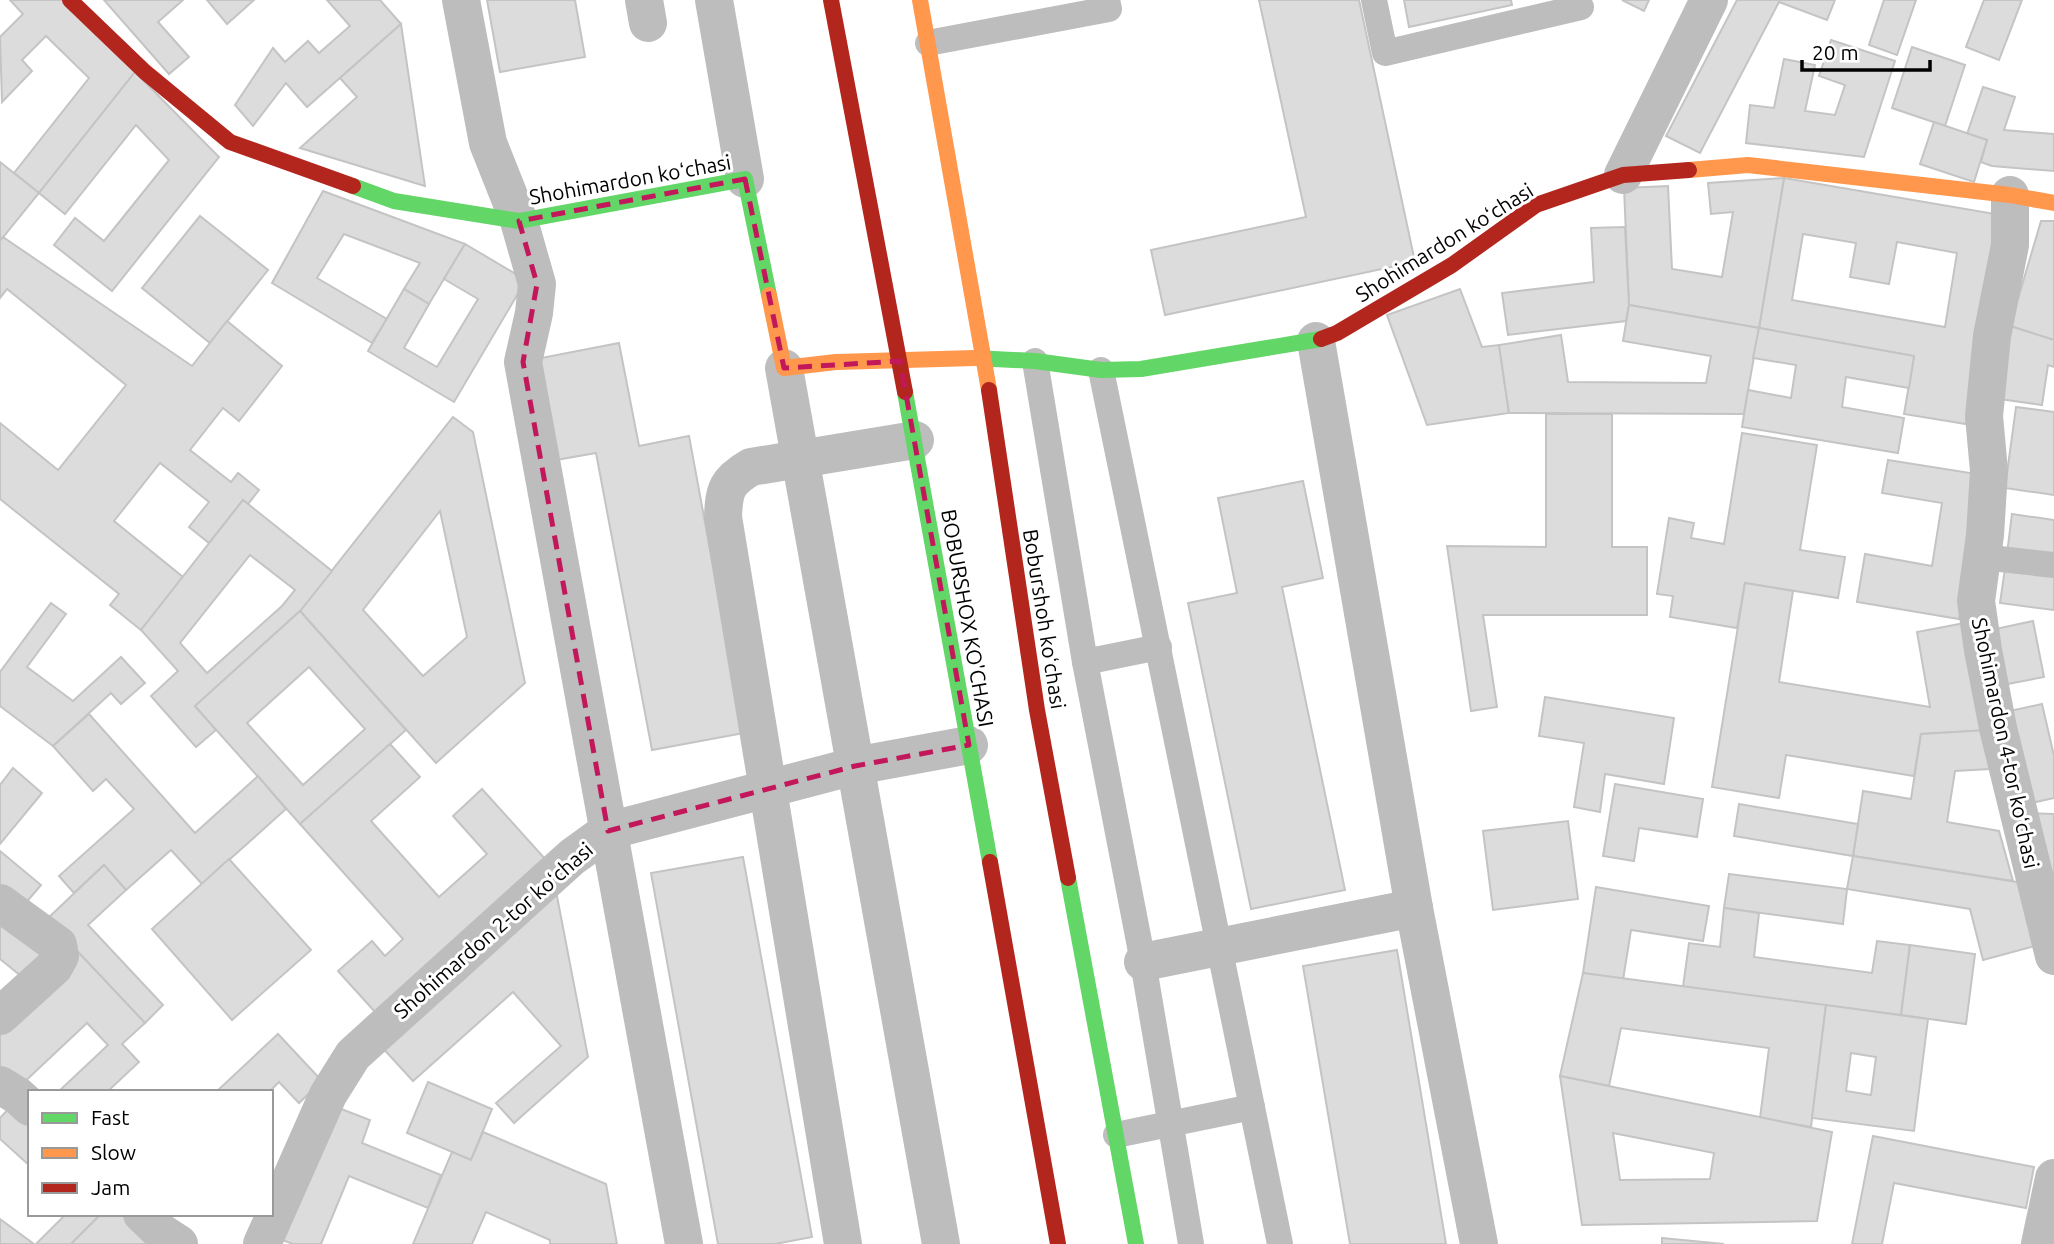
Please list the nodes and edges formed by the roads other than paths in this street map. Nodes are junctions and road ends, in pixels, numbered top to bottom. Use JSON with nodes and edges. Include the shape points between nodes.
{"nodes":[{"id":1,"x":70,"y":0,"type":"edge"},
{"id":2,"x":461,"y":0,"type":"edge"},
{"id":3,"x":714,"y":0,"type":"edge"},
{"id":4,"x":831,"y":0,"type":"edge"},
{"id":5,"x":920,"y":0,"type":"edge"},
{"id":6,"x":1107,"y":0,"type":"edge"},
{"id":7,"x":1374,"y":0,"type":"edge"},
{"id":8,"x":1709,"y":0,"type":"edge"},
{"id":9,"x":1581,"y":7,"type":"dead end"},
{"id":10,"x":928,"y":43,"type":"junction"},
{"id":11,"x":1623,"y":175,"type":"junction"},
{"id":12,"x":745,"y":179,"type":"junction"},
{"id":13,"x":2010,"y":195,"type":"junction"},
{"id":14,"x":2054,"y":203,"type":"edge"},
{"id":15,"x":519,"y":220,"type":"junction"},
{"id":16,"x":1316,"y":341,"type":"junction"},
{"id":17,"x":984,"y":358,"type":"junction"},
{"id":18,"x":900,"y":361,"type":"junction"},
{"id":19,"x":1035,"y":361,"type":"junction"},
{"id":20,"x":784,"y":368,"type":"junction"},
{"id":21,"x":1101,"y":370,"type":"junction"},
{"id":22,"x":915,"y":440,"type":"junction"},
{"id":23,"x":800,"y":458,"type":"junction"},
{"id":24,"x":1982,"y":557,"type":"junction"},
{"id":25,"x":2054,"y":565,"type":"edge"},
{"id":26,"x":1159,"y":647,"type":"junction"},
{"id":27,"x":1085,"y":662,"type":"junction"},
{"id":28,"x":969,"y":745,"type":"junction"},
{"id":29,"x":855,"y":766,"type":"junction"},
{"id":30,"x":768,"y":789,"type":"junction"},
{"id":31,"x":608,"y":831,"type":"junction"},
{"id":32,"x":0,"y":903,"type":"edge"},
{"id":33,"x":1414,"y":908,"type":"junction"},
{"id":34,"x":1220,"y":947,"type":"junction"},
{"id":35,"x":2054,"y":956,"type":"edge"},
{"id":36,"x":1143,"y":962,"type":"junction"},
{"id":37,"x":0,"y":1016,"type":"edge"},
{"id":38,"x":0,"y":1085,"type":"edge"},
{"id":39,"x":28,"y":1105,"type":"edge"},
{"id":40,"x":1252,"y":1107,"type":"junction"},
{"id":41,"x":1170,"y":1124,"type":"junction"},
{"id":42,"x":1116,"y":1135,"type":"junction"},
{"id":43,"x":2054,"y":1178,"type":"edge"},
{"id":44,"x":144,"y":1216,"type":"edge"},
{"id":45,"x":179,"y":1244,"type":"edge"},
{"id":46,"x":262,"y":1244,"type":"edge"},
{"id":47,"x":684,"y":1244,"type":"edge"},
{"id":48,"x":843,"y":1244,"type":"edge"},
{"id":49,"x":940,"y":1244,"type":"edge"},
{"id":50,"x":1058,"y":1244,"type":"edge"},
{"id":51,"x":1136,"y":1244,"type":"edge"},
{"id":52,"x":1191,"y":1244,"type":"edge"},
{"id":53,"x":1280,"y":1244,"type":"edge"},
{"id":54,"x":1479,"y":1244,"type":"edge"},
{"id":55,"x":2040,"y":1244,"type":"edge"}],
"edges":[{"from":1,"to":15,"type":"main road","name":"Shohimardon koʻchasi","via":[[145,72],[230,142],[394,201]]},
{"from":2,"to":15,"type":"street","via":[[488,143]]},
{"from":3,"to":12,"type":"street"},
{"from":4,"to":18,"type":"main road","name":"BOBURSHOX KO'CHASI"},
{"from":5,"to":10,"type":"main road","name":"Boburshoh koʻchasi"},
{"from":6,"to":10,"type":"lane","via":[[1109,9]]},
{"from":7,"to":9,"type":"lane","via":[[1385,53]]},
{"from":8,"to":11,"type":"street"},
{"from":10,"to":17,"type":"main road","name":"Boburshoh koʻchasi"},
{"from":11,"to":13,"type":"main road","name":"Shohimardon koʻchasi","via":[[1748,165]]},
{"from":11,"to":16,"type":"main road","name":"Shohimardon koʻchasi","via":[[1536,205],[1452,265]]},
{"from":12,"to":15,"type":"main road","name":"Shohimardon koʻchasi"},
{"from":12,"to":20,"type":"main road","name":"Shohimardon koʻchasi"},
{"from":13,"to":14,"type":"main road","name":"Shohimardon koʻchasi"},
{"from":13,"to":24,"type":"street","name":"Shohimardon 4-tor koʻchasi","via":[[2010,245],[1992,336],[1984,416],[1989,471]]},
{"from":15,"to":31,"type":"street","via":[[537,284],[523,362]]},
{"from":16,"to":21,"type":"main road","name":"Shohimardon koʻchasi","via":[[1142,369]]},
{"from":16,"to":33,"type":"street"},
{"from":17,"to":18,"type":"main road","name":"Shohimardon koʻchasi"},
{"from":17,"to":19,"type":"main road","name":"Shohimardon koʻchasi"},
{"from":17,"to":42,"type":"main road","name":"Boburshoh koʻchasi","via":[[1037,710]]},
{"from":18,"to":20,"type":"main road"},
{"from":18,"to":22,"type":"main road","name":"BOBURSHOX KO'CHASI"},
{"from":19,"to":21,"type":"main road","name":"Shohimardon koʻchasi"},
{"from":19,"to":27,"type":"lane"},
{"from":20,"to":23,"type":"street"},
{"from":21,"to":26,"type":"lane"},
{"from":22,"to":23,"type":"street"},
{"from":22,"to":28,"type":"main road","name":"BOBURSHOX KO'CHASI"},
{"from":23,"to":29,"type":"street"},
{"from":23,"to":30,"type":"street","via":[[751,467],[734,477],[724,493],[723,517]]},
{"from":24,"to":25,"type":"lane"},
{"from":24,"to":35,"type":"street","name":"Shohimardon 4-tor koʻchasi","via":[[1976,601],[1983,650]]},
{"from":26,"to":27,"type":"lane"},
{"from":26,"to":34,"type":"lane"},
{"from":27,"to":36,"type":"lane"},
{"from":28,"to":29,"type":"street","name":"Shohimardon 2-tor koʻchasi"},
{"from":28,"to":50,"type":"main road","name":"BOBURSHOX KO'CHASI"},
{"from":29,"to":30,"type":"street","name":"Shohimardon 2-tor koʻchasi"},
{"from":29,"to":49,"type":"street"},
{"from":30,"to":31,"type":"street","name":"Shohimardon 2-tor koʻchasi"},
{"from":30,"to":48,"type":"street"},
{"from":31,"to":46,"type":"street","name":"Shohimardon 2-tor koʻchasi","via":[[572,857],[353,1055],[328,1095]]},
{"from":31,"to":47,"type":"street"},
{"from":32,"to":37,"type":"street","via":[[58,945],[60,956],[54,967]]},
{"from":33,"to":34,"type":"street"},
{"from":33,"to":54,"type":"street"},
{"from":34,"to":36,"type":"street"},
{"from":34,"to":40,"type":"lane"},
{"from":36,"to":41,"type":"lane"},
{"from":38,"to":39,"type":"street"},
{"from":40,"to":41,"type":"lane"},
{"from":40,"to":53,"type":"lane"},
{"from":41,"to":42,"type":"lane"},
{"from":41,"to":52,"type":"lane"},
{"from":42,"to":51,"type":"main road","name":"Boburshoh koʻchasi"},
{"from":43,"to":55,"type":"street"},
{"from":44,"to":45,"type":"street"}]}
